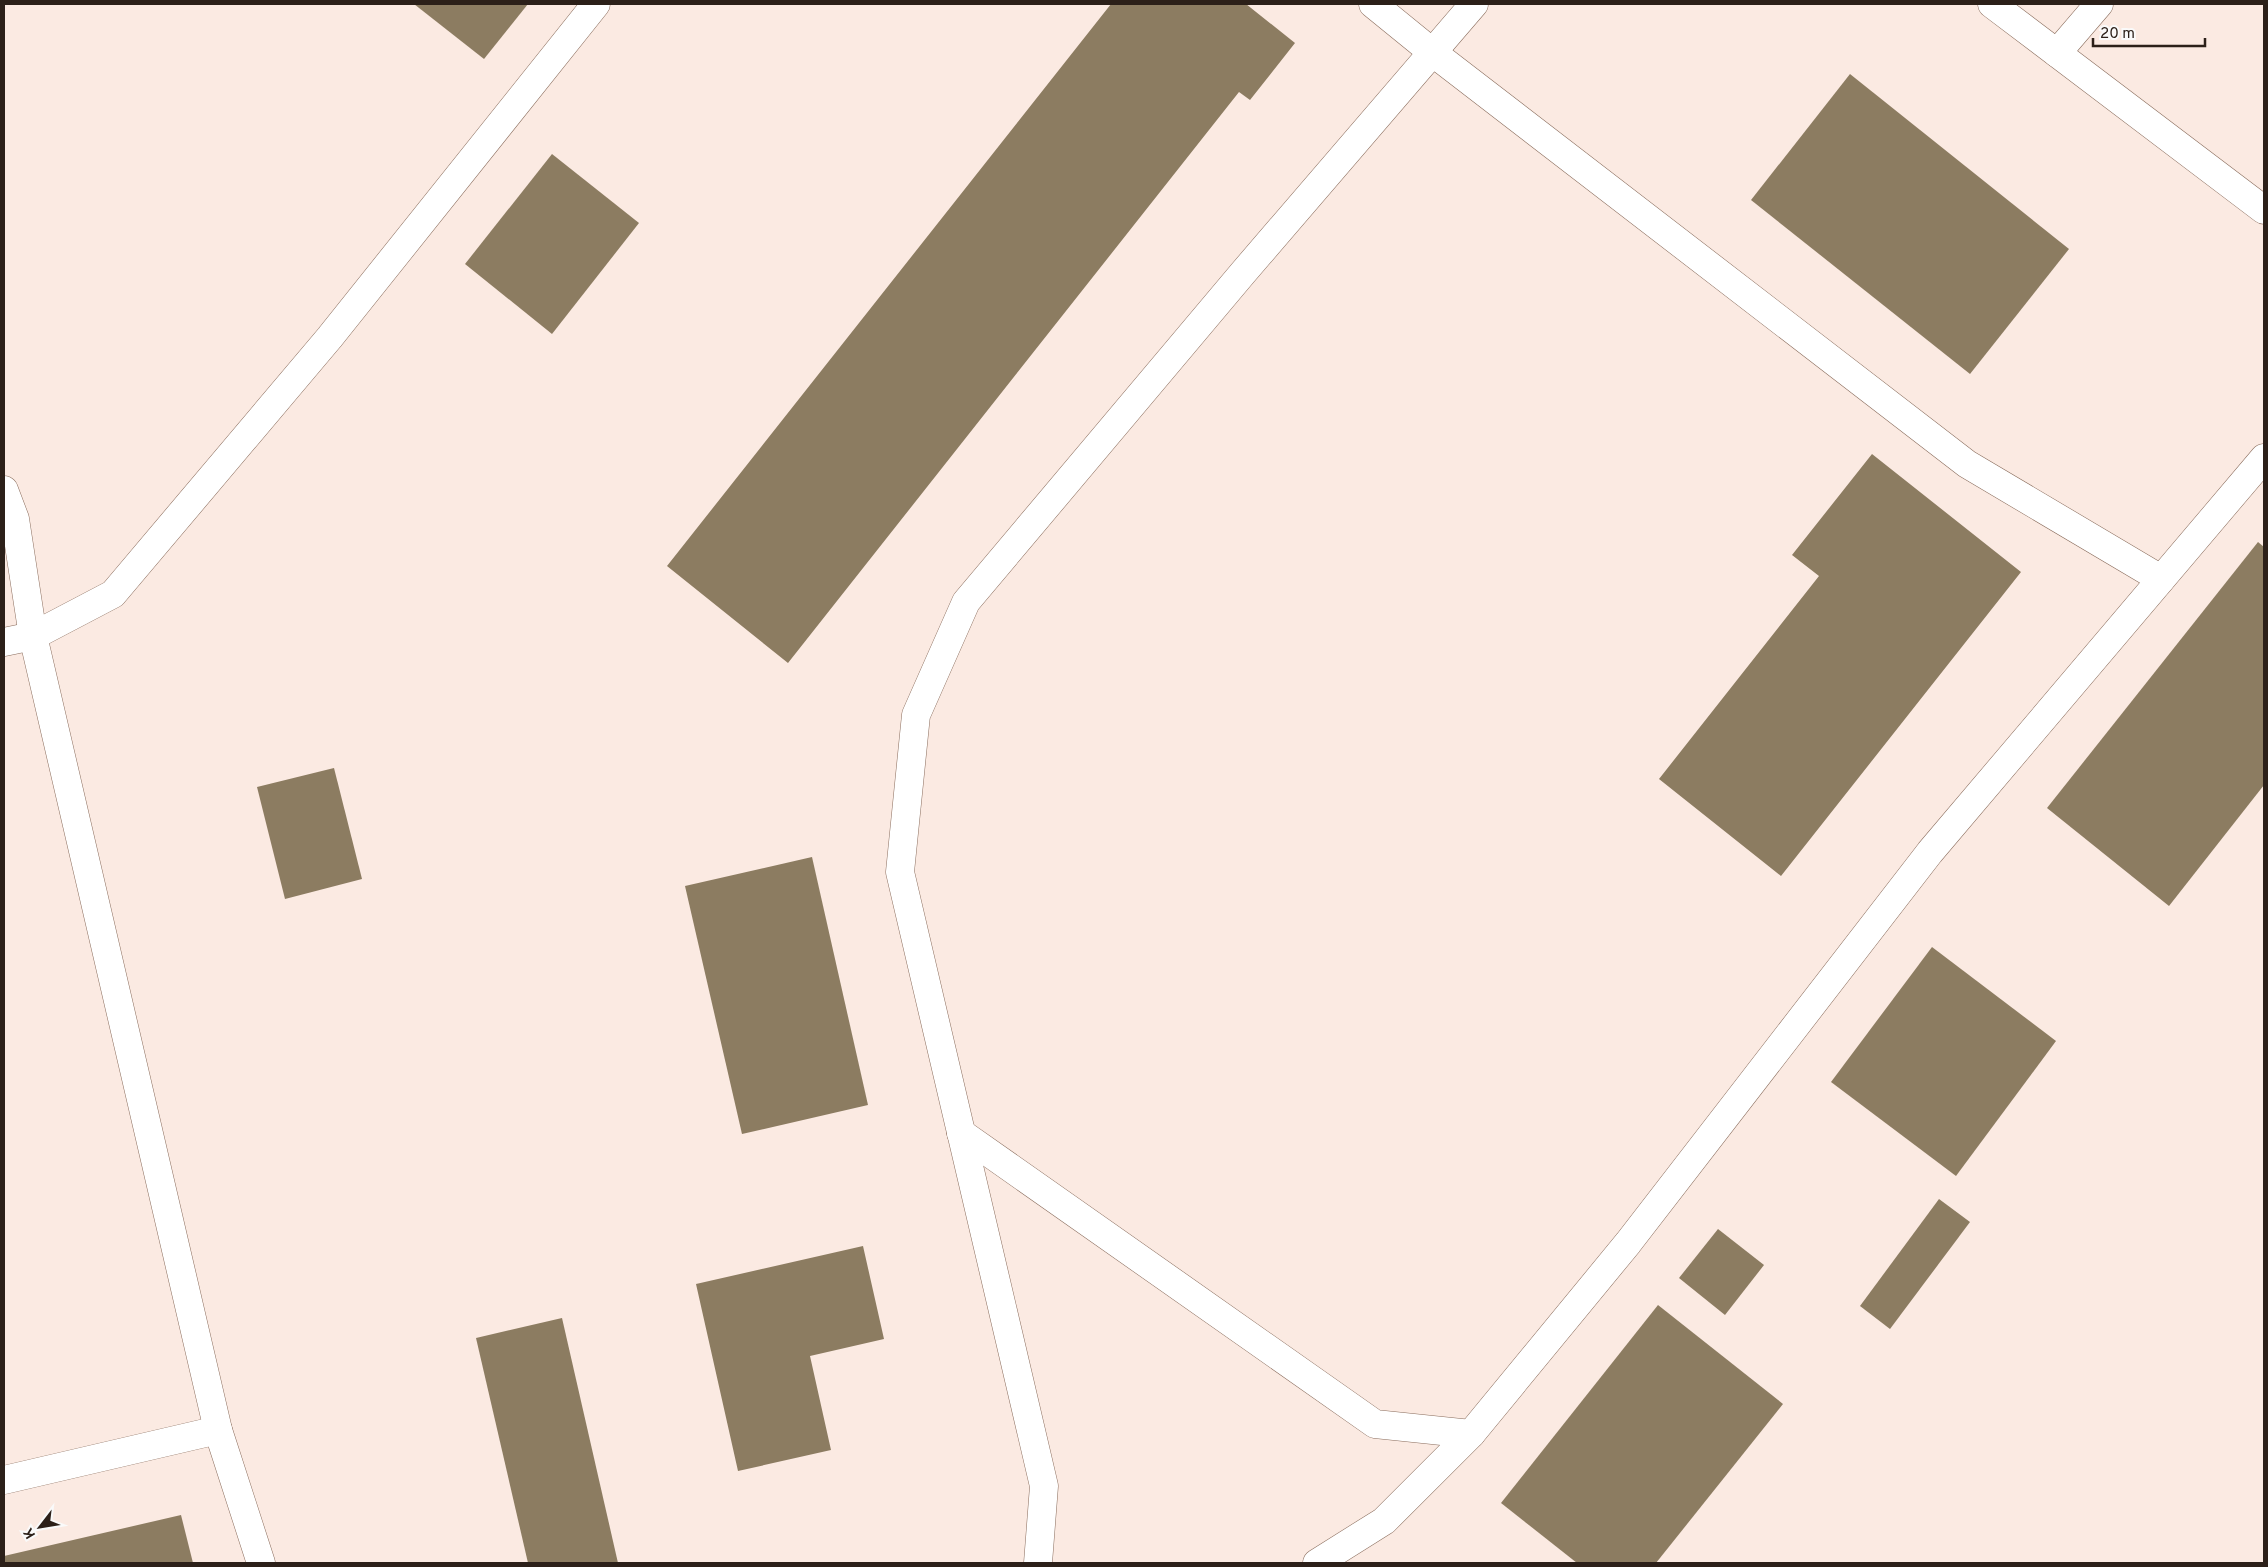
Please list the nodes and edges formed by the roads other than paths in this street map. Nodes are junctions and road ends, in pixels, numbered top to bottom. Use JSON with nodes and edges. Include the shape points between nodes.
{"nodes":[{"id":1,"x":596,"y":4,"type":"edge"},
{"id":2,"x":1373,"y":4,"type":"edge"},
{"id":3,"x":1474,"y":4,"type":"edge"},
{"id":4,"x":1992,"y":4,"type":"edge"},
{"id":5,"x":2098,"y":4,"type":"edge"},
{"id":6,"x":1432,"y":52,"type":"junction"},
{"id":7,"x":2057,"y":53,"type":"junction"},
{"id":8,"x":2264,"y":210,"type":"edge"},
{"id":9,"x":2264,"y":458,"type":"edge"},
{"id":10,"x":4,"y":490,"type":"edge"},
{"id":11,"x":2161,"y":579,"type":"junction"},
{"id":12,"x":33,"y":636,"type":"junction"},
{"id":13,"x":4,"y":642,"type":"edge"},
{"id":14,"x":961,"y":1133,"type":"junction"},
{"id":15,"x":218,"y":1430,"type":"junction"},
{"id":16,"x":1471,"y":1434,"type":"junction"},
{"id":17,"x":4,"y":1480,"type":"edge"},
{"id":18,"x":261,"y":1563,"type":"edge"},
{"id":19,"x":1038,"y":1563,"type":"edge"},
{"id":20,"x":1316,"y":1563,"type":"edge"}],
"edges":[{"from":1,"to":12,"type":"street","via":[[330,338],[113,594]]},
{"from":2,"to":6,"type":"street"},
{"from":3,"to":6,"type":"street"},
{"from":4,"to":7,"type":"street"},
{"from":5,"to":7,"type":"street"},
{"from":6,"to":11,"type":"street","via":[[1967,464]]},
{"from":6,"to":14,"type":"street","via":[[966,602],[916,715],[900,872]]},
{"from":7,"to":8,"type":"street"},
{"from":9,"to":11,"type":"street"},
{"from":10,"to":12,"type":"street","via":[[15,519]]},
{"from":11,"to":16,"type":"street","via":[[1930,852],[1628,1243]]},
{"from":12,"to":13,"type":"street"},
{"from":12,"to":15,"type":"street"},
{"from":14,"to":16,"type":"street","via":[[1375,1424]]},
{"from":14,"to":19,"type":"street","via":[[1044,1486]]},
{"from":15,"to":17,"type":"street"},
{"from":15,"to":18,"type":"street"},
{"from":16,"to":20,"type":"street","via":[[1384,1521]]}]}
